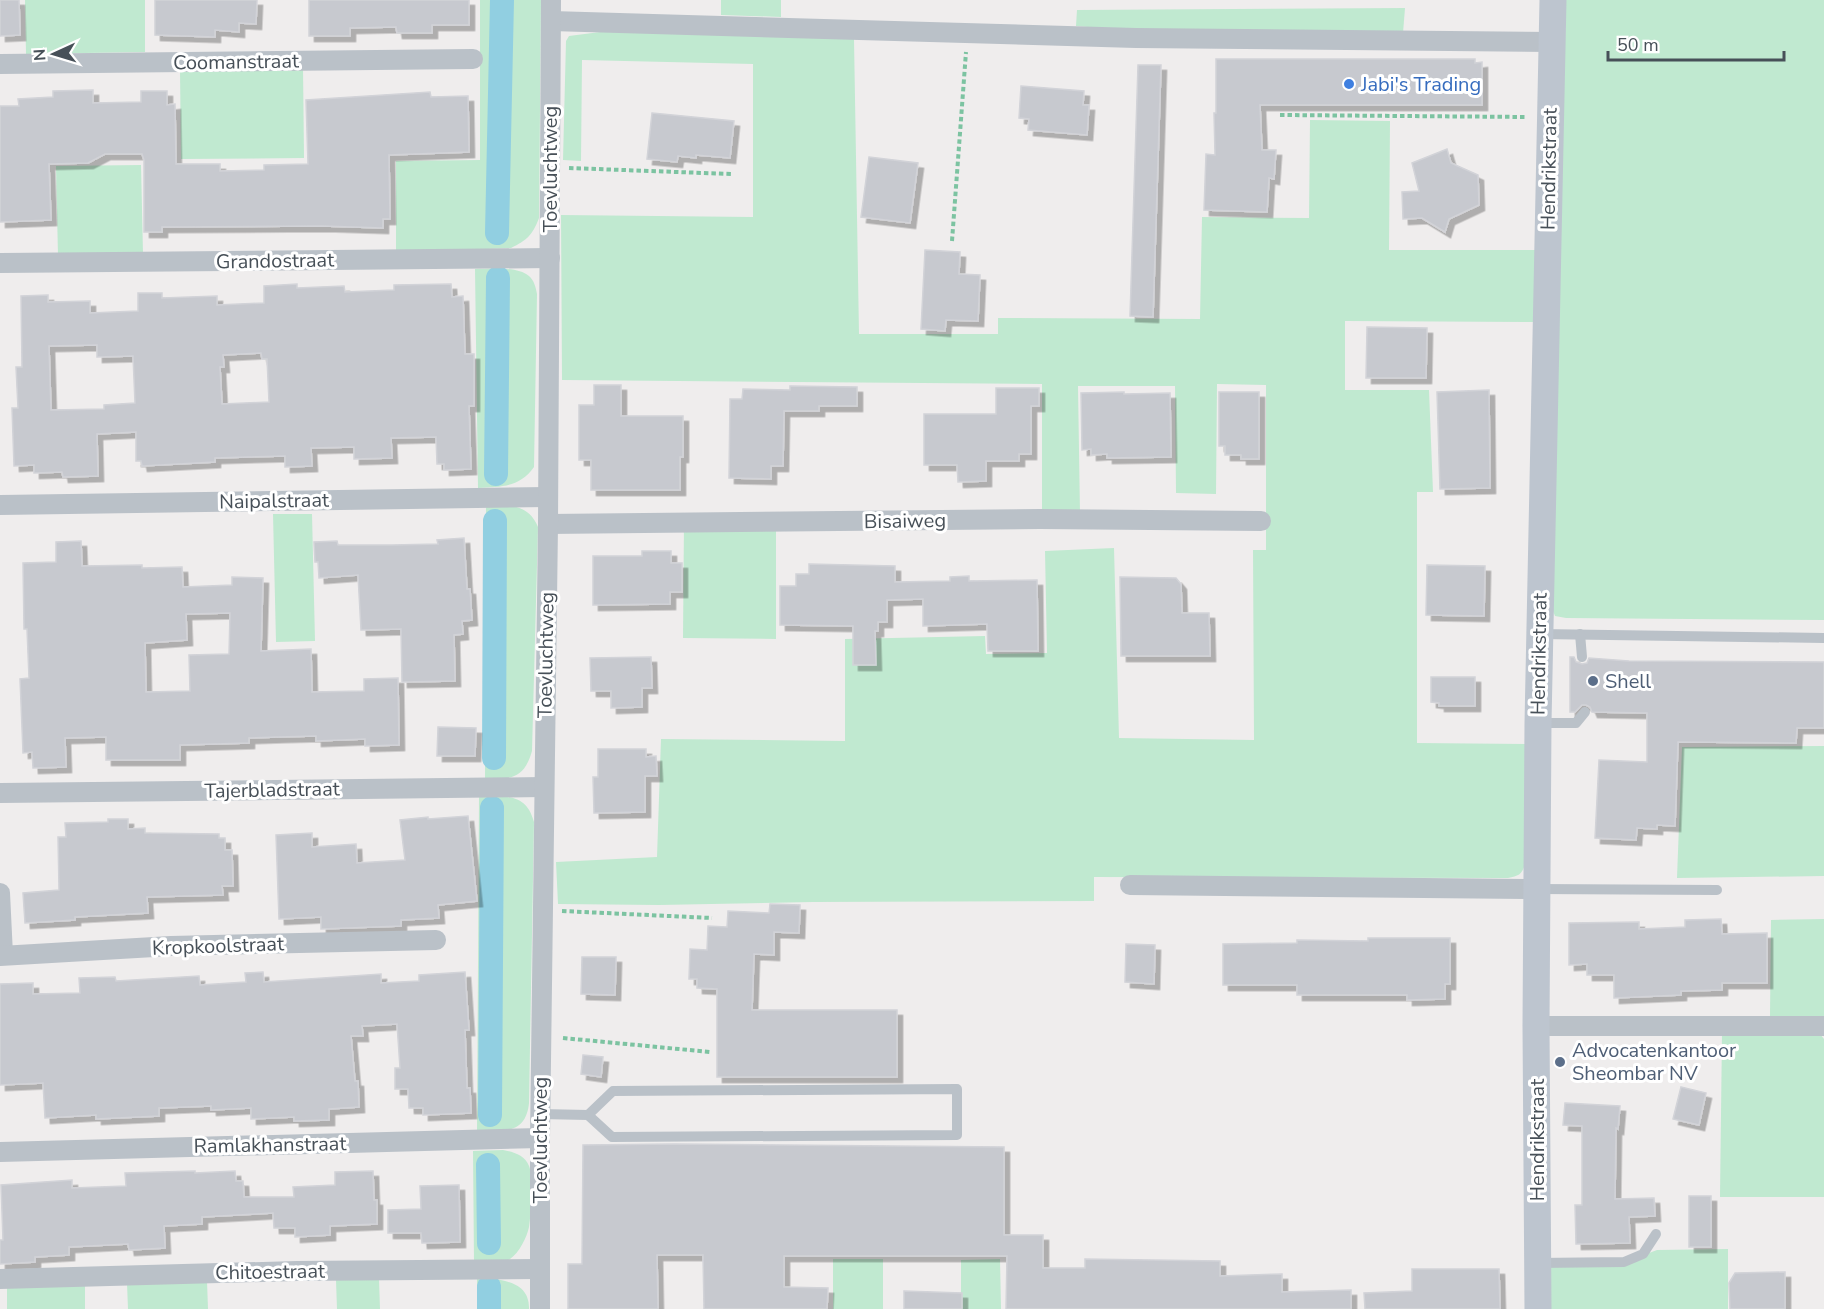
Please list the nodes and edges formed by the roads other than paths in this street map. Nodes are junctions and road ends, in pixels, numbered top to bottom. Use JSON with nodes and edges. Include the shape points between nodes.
{"nodes":[{"id":1,"x":551,"y":0,"type":"edge"},
{"id":2,"x":1553,"y":0,"type":"edge"},
{"id":3,"x":551,"y":21,"type":"junction"},
{"id":4,"x":1552,"y":42,"type":"junction"},
{"id":5,"x":473,"y":59,"type":"dead end"},
{"id":6,"x":0,"y":64,"type":"edge"},
{"id":7,"x":550,"y":258,"type":"junction"},
{"id":8,"x":0,"y":263,"type":"edge"},
{"id":9,"x":547,"y":497,"type":"junction"},
{"id":10,"x":0,"y":505,"type":"edge"},
{"id":11,"x":1261,"y":521,"type":"dead end"},
{"id":12,"x":548,"y":524,"type":"junction"},
{"id":13,"x":1540,"y":634,"type":"junction"},
{"id":14,"x":1580,"y":634,"type":"junction"},
{"id":15,"x":1824,"y":638,"type":"edge"},
{"id":16,"x":1582,"y":657,"type":"dead end"},
{"id":17,"x":1586,"y":712,"type":"dead end"},
{"id":18,"x":1538,"y":723,"type":"junction"},
{"id":19,"x":543,"y":787,"type":"junction"},
{"id":20,"x":0,"y":793,"type":"edge"},
{"id":21,"x":1130,"y":885,"type":"dead end"},
{"id":22,"x":1536,"y":889,"type":"junction"},
{"id":23,"x":1717,"y":890,"type":"dead end"},
{"id":24,"x":0,"y":893,"type":"edge"},
{"id":25,"x":436,"y":940,"type":"dead end"},
{"id":26,"x":2,"y":956,"type":"edge"},
{"id":27,"x":1536,"y":1026,"type":"junction"},
{"id":28,"x":1824,"y":1026,"type":"edge"},
{"id":29,"x":540,"y":1114,"type":"junction"},
{"id":30,"x":588,"y":1115,"type":"junction"},
{"id":31,"x":540,"y":1138,"type":"junction"},
{"id":32,"x":0,"y":1152,"type":"edge"},
{"id":33,"x":1656,"y":1234,"type":"dead end"},
{"id":34,"x":1538,"y":1263,"type":"junction"},
{"id":35,"x":540,"y":1269,"type":"junction"},
{"id":36,"x":0,"y":1279,"type":"edge"},
{"id":37,"x":540,"y":1309,"type":"edge"},
{"id":38,"x":1538,"y":1309,"type":"edge"}],
"edges":[{"from":1,"to":3,"type":"street","name":"Toevluchtweg"},
{"from":2,"to":4,"type":"street","name":"Hendrikstraat"},
{"from":3,"to":4,"type":"street","via":[[1136,38]]},
{"from":3,"to":7,"type":"street","name":"Toevluchtweg"},
{"from":4,"to":13,"type":"street","name":"Hendrikstraat"},
{"from":5,"to":6,"type":"street","name":"Coomanstraat"},
{"from":7,"to":8,"type":"street","name":"Grandostraat"},
{"from":7,"to":9,"type":"street","name":"Toevluchtweg"},
{"from":9,"to":10,"type":"street","name":"Naipalstraat"},
{"from":9,"to":12,"type":"street","name":"Toevluchtweg"},
{"from":11,"to":12,"type":"street","name":"Bisaiweg"},
{"from":12,"to":19,"type":"street","name":"Toevluchtweg"},
{"from":13,"to":14,"type":"lane"},
{"from":13,"to":18,"type":"street","name":"Hendrikstraat"},
{"from":14,"to":15,"type":"lane"},
{"from":14,"to":16,"type":"lane"},
{"from":17,"to":18,"type":"lane","via":[[1576,723]]},
{"from":18,"to":22,"type":"street","name":"Hendrikstraat"},
{"from":19,"to":20,"type":"street","name":"Tajerbladstraat"},
{"from":19,"to":29,"type":"street","name":"Toevluchtweg"},
{"from":21,"to":22,"type":"street"},
{"from":22,"to":23,"type":"lane"},
{"from":22,"to":27,"type":"street","name":"Hendrikstraat"},
{"from":24,"to":26,"type":"street"},
{"from":25,"to":26,"type":"street","name":"Kropkoolstraat","via":[[171,946]]},
{"from":27,"to":28,"type":"street"},
{"from":27,"to":34,"type":"street","name":"Hendrikstraat"},
{"from":29,"to":30,"type":"lane"},
{"from":29,"to":31,"type":"street","name":"Toevluchtweg"},
{"from":30,"to":30,"type":"lane","via":[[613,1091],[957,1089],[957,1135],[612,1137]]},
{"from":31,"to":32,"type":"street","name":"Ramlakhanstraat"},
{"from":31,"to":35,"type":"street","name":"Toevluchtweg"},
{"from":33,"to":34,"type":"lane","via":[[1643,1254],[1624,1262]]},
{"from":34,"to":38,"type":"street","name":"Hendrikstraat"},
{"from":35,"to":36,"type":"street","name":"Chitoestraat"},
{"from":35,"to":37,"type":"street","name":"Toevluchtweg"}]}
